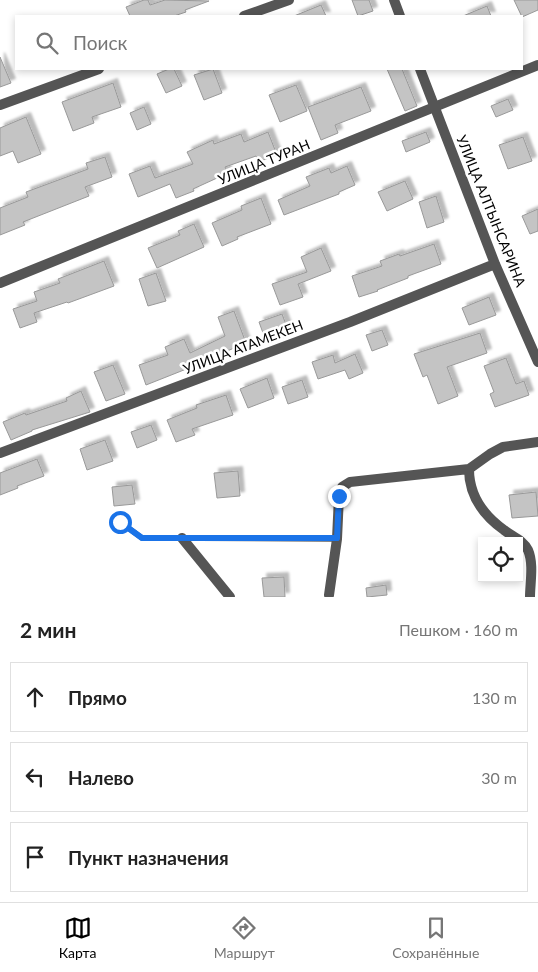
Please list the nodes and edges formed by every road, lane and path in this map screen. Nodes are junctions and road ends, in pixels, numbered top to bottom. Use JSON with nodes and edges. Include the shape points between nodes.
{"nodes":[{"id":1,"x":290,"y":0,"type":"edge"},
{"id":2,"x":394,"y":0,"type":"edge"},
{"id":3,"x":247,"y":15,"type":"edge"},
{"id":4,"x":400,"y":15,"type":"edge"},
{"id":5,"x":538,"y":65,"type":"edge"},
{"id":6,"x":96,"y":70,"type":"edge"},
{"id":7,"x":420,"y":70,"type":"edge"},
{"id":8,"x":0,"y":105,"type":"edge"},
{"id":9,"x":435,"y":108,"type":"junction"},
{"id":10,"x":495,"y":264,"type":"junction"},
{"id":11,"x":0,"y":283,"type":"edge"},
{"id":12,"x":538,"y":362,"type":"edge"},
{"id":13,"x":538,"y":442,"type":"edge"},
{"id":14,"x":0,"y":454,"type":"edge"},
{"id":15,"x":469,"y":469,"type":"junction"},
{"id":16,"x":120,"y":522,"type":"dead end"},
{"id":17,"x":182,"y":538,"type":"junction"},
{"id":18,"x":337,"y":538,"type":"junction"},
{"id":19,"x":330,"y":595,"type":"dead end"},
{"id":20,"x":230,"y":597,"type":"edge"},
{"id":21,"x":530,"y":597,"type":"edge"}],
"edges":[{"from":1,"to":3,"type":"street"},
{"from":2,"to":4,"type":"street"},
{"from":5,"to":9,"type":"street","name":"УЛИЦА ТУРАН"},
{"from":6,"to":8,"type":"street"},
{"from":7,"to":9,"type":"street","name":"УЛИЦА АЛТЫНСАРИНА"},
{"from":9,"to":10,"type":"street","name":"УЛИЦА АЛТЫНСАРИНА"},
{"from":9,"to":11,"type":"street","name":"УЛИЦА ТУРАН"},
{"from":10,"to":12,"type":"street","name":"УЛИЦА АЛТЫНСАРИНА"},
{"from":10,"to":14,"type":"street","name":"УЛИЦА АТАМЕКЕН"},
{"from":13,"to":15,"type":"street","via":[[503,447]]},
{"from":15,"to":18,"type":"street","via":[[350,482],[342,488],[339,496]]},
{"from":15,"to":21,"type":"street","via":[[469,483],[485,513],[524,543],[529,552]]},
{"from":16,"to":17,"type":"lane","via":[[142,538]]},
{"from":17,"to":18,"type":"lane"},
{"from":17,"to":20,"type":"street"},
{"from":18,"to":19,"type":"street"}]}
